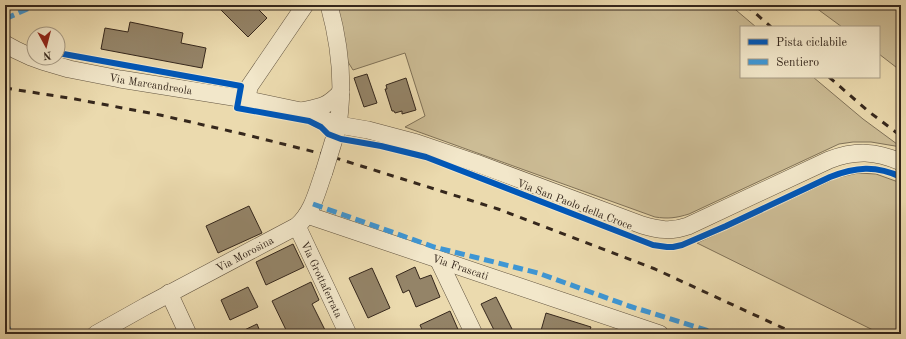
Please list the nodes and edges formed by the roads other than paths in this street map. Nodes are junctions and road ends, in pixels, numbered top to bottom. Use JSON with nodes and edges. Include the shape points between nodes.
{"nodes":[{"id":1,"x":305,"y":5,"type":"edge"},
{"id":2,"x":329,"y":5,"type":"edge"},
{"id":3,"x":5,"y":44,"type":"edge"},
{"id":4,"x":341,"y":92,"type":"junction"},
{"id":5,"x":247,"y":100,"type":"junction"},
{"id":6,"x":300,"y":111,"type":"junction"},
{"id":7,"x":337,"y":131,"type":"junction"},
{"id":8,"x":901,"y":162,"type":"edge"},
{"id":9,"x":302,"y":220,"type":"junction"},
{"id":10,"x":438,"y":259,"type":"junction"},
{"id":11,"x":169,"y":293,"type":"junction"},
{"id":12,"x":614,"y":319,"type":"junction"},
{"id":13,"x":96,"y":334,"type":"edge"},
{"id":14,"x":188,"y":334,"type":"edge"},
{"id":15,"x":348,"y":334,"type":"edge"},
{"id":16,"x":474,"y":334,"type":"edge"},
{"id":17,"x":621,"y":334,"type":"edge"},
{"id":18,"x":660,"y":334,"type":"edge"}],
"edges":[{"from":1,"to":5,"type":"street","via":[[249,87]]},
{"from":2,"to":4,"type":"street","via":[[339,57]]},
{"from":3,"to":5,"type":"street","name":"Via Marcandreola","via":[[31,57],[69,69]]},
{"from":4,"to":6,"type":"street","name":"Via Marcandreola","via":[[333,101],[322,107]]},
{"from":4,"to":7,"type":"street"},
{"from":5,"to":6,"type":"street","name":"Via Marcandreola"},
{"from":6,"to":7,"type":"street","name":"Via Marcandreola"},
{"from":7,"to":8,"type":"street","name":"Via San Paolo della Croce","via":[[368,130],[431,147],[642,225],[667,230],[695,223],[842,156],[873,153]]},
{"from":7,"to":9,"type":"street","bridge":true,"via":[[313,204]]},
{"from":9,"to":10,"type":"street","name":"Via Frascati"},
{"from":9,"to":11,"type":"street","name":"Via Morosina"},
{"from":9,"to":15,"type":"street","name":"Via Grottaferrata"},
{"from":10,"to":12,"type":"street","name":"Via Frascati"},
{"from":10,"to":16,"type":"street"},
{"from":11,"to":13,"type":"street","name":"Via Morosina"},
{"from":11,"to":14,"type":"street"},
{"from":12,"to":17,"type":"street"},
{"from":12,"to":18,"type":"street","name":"Via Frascati"}]}
